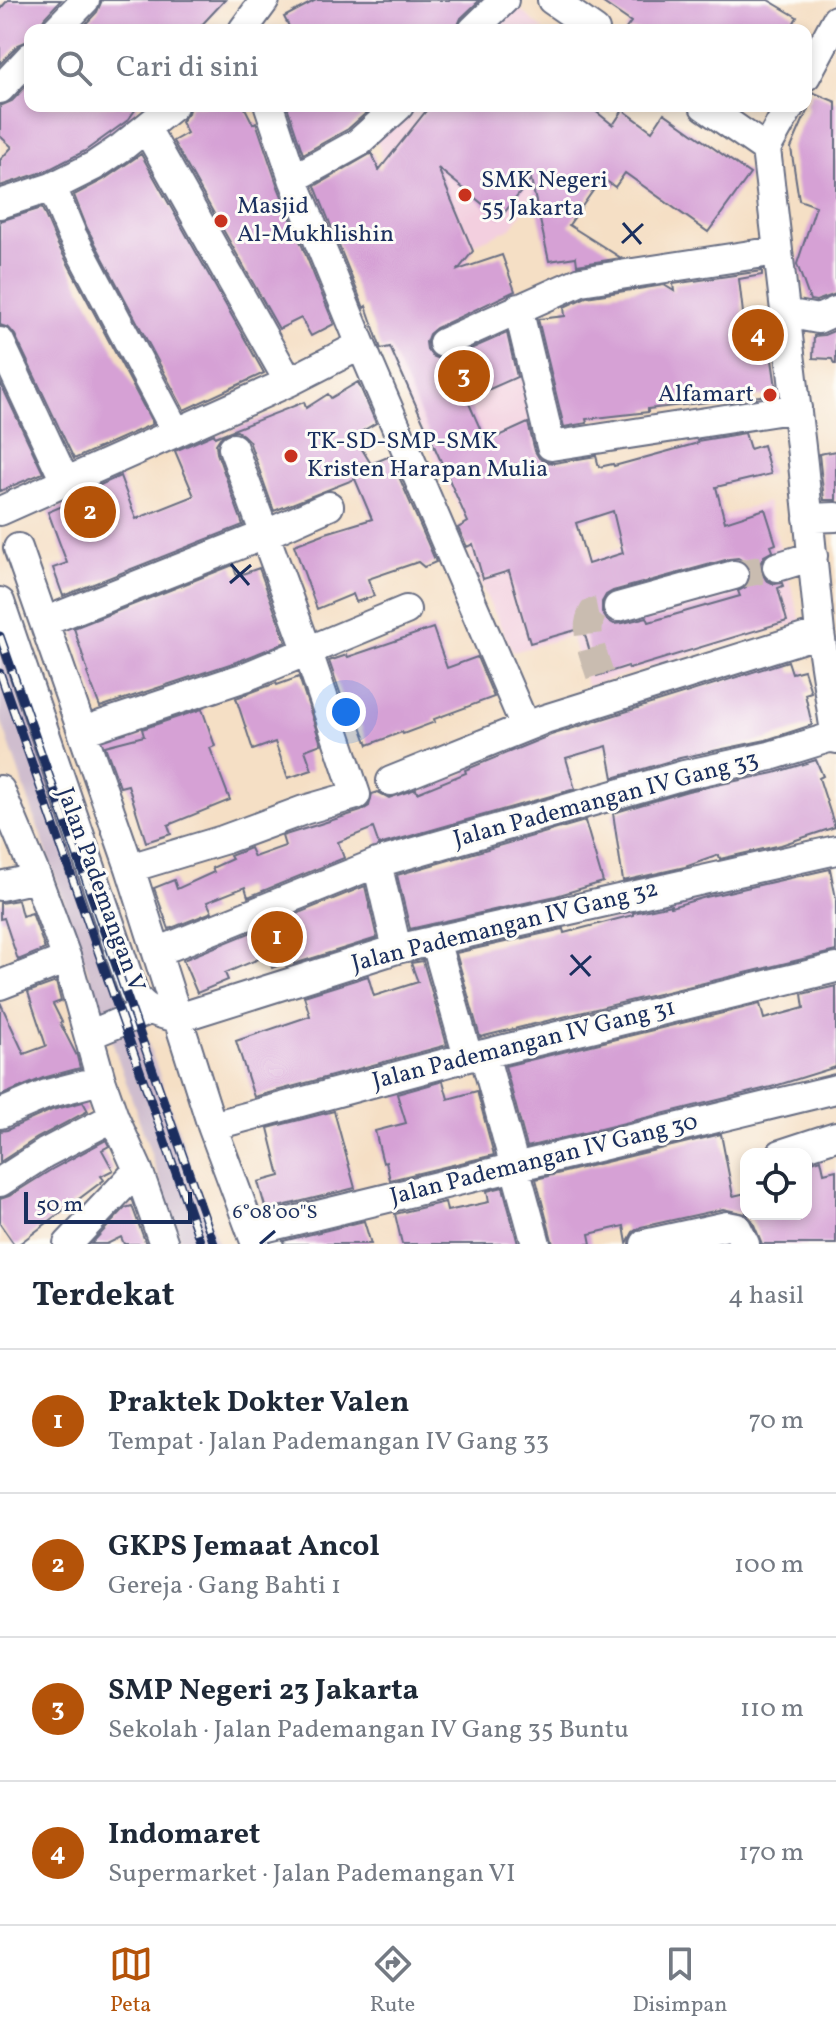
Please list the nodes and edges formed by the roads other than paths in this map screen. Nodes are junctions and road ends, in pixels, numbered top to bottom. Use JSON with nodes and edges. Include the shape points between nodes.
{"nodes":[{"id":1,"x":85,"y":0,"type":"edge"},
{"id":2,"x":265,"y":0,"type":"edge"},
{"id":3,"x":504,"y":0,"type":"edge"},
{"id":4,"x":552,"y":0,"type":"edge"},
{"id":5,"x":836,"y":20,"type":"edge"},
{"id":6,"x":62,"y":24,"type":"edge"},
{"id":7,"x":247,"y":24,"type":"edge"},
{"id":8,"x":479,"y":24,"type":"edge"},
{"id":9,"x":586,"y":24,"type":"edge"},
{"id":10,"x":24,"y":63,"type":"edge"},
{"id":11,"x":812,"y":65,"type":"edge"},
{"id":12,"x":0,"y":89,"type":"edge"},
{"id":13,"x":166,"y":112,"type":"edge"},
{"id":14,"x":271,"y":112,"type":"edge"},
{"id":15,"x":392,"y":112,"type":"edge"},
{"id":16,"x":713,"y":112,"type":"edge"},
{"id":17,"x":787,"y":112,"type":"edge"},
{"id":18,"x":146,"y":128,"type":"junction"},
{"id":19,"x":766,"y":149,"type":"junction"},
{"id":20,"x":294,"y":181,"type":"junction"},
{"id":21,"x":52,"y":187,"type":"junction"},
{"id":22,"x":0,"y":204,"type":"edge"},
{"id":23,"x":739,"y":239,"type":"dead end"},
{"id":24,"x":776,"y":242,"type":"junction"},
{"id":25,"x":518,"y":308,"type":"junction"},
{"id":26,"x":836,"y":311,"type":"edge"},
{"id":27,"x":786,"y":313,"type":"junction"},
{"id":28,"x":0,"y":342,"type":"edge"},
{"id":29,"x":443,"y":343,"type":"dead end"},
{"id":30,"x":356,"y":348,"type":"junction"},
{"id":31,"x":289,"y":382,"type":"junction"},
{"id":32,"x":797,"y":408,"type":"junction"},
{"id":33,"x":176,"y":432,"type":"junction"},
{"id":34,"x":233,"y":448,"type":"dead end"},
{"id":35,"x":65,"y":481,"type":"junction"},
{"id":36,"x":329,"y":506,"type":"dead end"},
{"id":37,"x":0,"y":511,"type":"edge"},
{"id":38,"x":822,"y":518,"type":"edge"},
{"id":39,"x":264,"y":535,"type":"junction"},
{"id":40,"x":18,"y":548,"type":"dead end"},
{"id":41,"x":813,"y":556,"type":"junction"},
{"id":42,"x":777,"y":567,"type":"tunnel mouth"},
{"id":43,"x":734,"y":575,"type":"tunnel mouth"},
{"id":44,"x":0,"y":602,"type":"edge"},
{"id":45,"x":618,"y":607,"type":"tunnel mouth"},
{"id":46,"x":406,"y":610,"type":"dead end"},
{"id":47,"x":44,"y":622,"type":"junction"},
{"id":48,"x":820,"y":633,"type":"junction"},
{"id":49,"x":308,"y":652,"type":"junction"},
{"id":50,"x":525,"y":726,"type":"junction"},
{"id":51,"x":83,"y":731,"type":"junction"},
{"id":52,"x":836,"y":738,"type":"edge"},
{"id":53,"x":391,"y":781,"type":"dead end"},
{"id":54,"x":1,"y":794,"type":"edge"},
{"id":55,"x":836,"y":850,"type":"edge"},
{"id":56,"x":377,"y":863,"type":"junction"},
{"id":57,"x":130,"y":868,"type":"junction"},
{"id":58,"x":37,"y":878,"type":"junction"},
{"id":59,"x":0,"y":886,"type":"edge"},
{"id":60,"x":435,"y":940,"type":"junction"},
{"id":61,"x":172,"y":946,"type":"dead end"},
{"id":62,"x":397,"y":949,"type":"junction"},
{"id":63,"x":67,"y":959,"type":"junction"},
{"id":64,"x":836,"y":968,"type":"edge"},
{"id":65,"x":0,"y":985,"type":"edge"},
{"id":66,"x":149,"y":1010,"type":"junction"},
{"id":67,"x":178,"y":1018,"type":"junction"},
{"id":68,"x":89,"y":1035,"type":"junction"},
{"id":69,"x":476,"y":1056,"type":"junction"},
{"id":70,"x":101,"y":1080,"type":"junction"},
{"id":71,"x":836,"y":1089,"type":"edge"},
{"id":72,"x":0,"y":1114,"type":"edge"},
{"id":73,"x":114,"y":1117,"type":"junction"},
{"id":74,"x":212,"y":1126,"type":"junction"},
{"id":75,"x":836,"y":1136,"type":"edge"},
{"id":76,"x":799,"y":1148,"type":"edge"},
{"id":77,"x":514,"y":1166,"type":"junction"},
{"id":78,"x":138,"y":1170,"type":"junction"},
{"id":79,"x":0,"y":1182,"type":"edge"},
{"id":80,"x":736,"y":1235,"type":"edge"},
{"id":81,"x":254,"y":1238,"type":"edge"},
{"id":82,"x":68,"y":1244,"type":"edge"},
{"id":83,"x":164,"y":1244,"type":"edge"},
{"id":84,"x":536,"y":1244,"type":"edge"},
{"id":85,"x":645,"y":1244,"type":"edge"}],
"edges":[{"from":1,"to":6,"type":"street"},
{"from":2,"to":7,"type":"street"},
{"from":3,"to":8,"type":"street"},
{"from":4,"to":9,"type":"street"},
{"from":5,"to":11,"type":"street"},
{"from":10,"to":12,"type":"street"},
{"from":13,"to":18,"type":"street"},
{"from":14,"to":20,"type":"street"},
{"from":15,"to":20,"type":"street","via":[[358,143]]},
{"from":16,"to":19,"type":"street"},
{"from":17,"to":19,"type":"street"},
{"from":18,"to":21,"type":"street","via":[[94,166]]},
{"from":18,"to":31,"type":"street"},
{"from":19,"to":24,"type":"street"},
{"from":20,"to":30,"type":"street"},
{"from":21,"to":22,"type":"street"},
{"from":21,"to":33,"type":"street"},
{"from":23,"to":24,"type":"street"},
{"from":24,"to":25,"type":"street","via":[[581,281]]},
{"from":24,"to":27,"type":"street"},
{"from":25,"to":29,"type":"street"},
{"from":25,"to":32,"type":"street","via":[[551,446]]},
{"from":26,"to":27,"type":"street","via":[[818,319]]},
{"from":27,"to":32,"type":"street"},
{"from":28,"to":35,"type":"street"},
{"from":30,"to":31,"type":"street"},
{"from":30,"to":50,"type":"street"},
{"from":31,"to":33,"type":"street"},
{"from":32,"to":38,"type":"street"},
{"from":33,"to":35,"type":"street"},
{"from":34,"to":39,"type":"street"},
{"from":35,"to":37,"type":"street"},
{"from":36,"to":39,"type":"street"},
{"from":38,"to":41,"type":"street"},
{"from":39,"to":47,"type":"street"},
{"from":39,"to":49,"type":"street"},
{"from":40,"to":47,"type":"street"},
{"from":41,"to":42,"type":"street"},
{"from":41,"to":48,"type":"street"},
{"from":43,"to":45,"type":"street"},
{"from":44,"to":66,"type":"street","name":"Jalan Pademangan V","via":[[134,994]]},
{"from":46,"to":49,"type":"street"},
{"from":47,"to":51,"type":"street"},
{"from":48,"to":50,"type":"street","via":[[603,687]]},
{"from":48,"to":52,"type":"street"},
{"from":49,"to":51,"type":"street"},
{"from":49,"to":57,"type":"street","via":[[356,795]]},
{"from":50,"to":53,"type":"street"},
{"from":51,"to":57,"type":"street"},
{"from":52,"to":56,"type":"street","name":"Jalan Pademangan IV Gang 33","via":[[684,775]]},
{"from":54,"to":58,"type":"street"},
{"from":55,"to":60,"type":"street","name":"Jalan Pademangan IV Gang 32"},
{"from":56,"to":61,"type":"street","name":"Jalan Pademangan IV Gang 33"},
{"from":56,"to":62,"type":"street"},
{"from":57,"to":67,"type":"street"},
{"from":58,"to":59,"type":"street"},
{"from":58,"to":63,"type":"street"},
{"from":60,"to":62,"type":"street","name":"Jalan Pademangan IV Gang 32"},
{"from":60,"to":69,"type":"street"},
{"from":62,"to":67,"type":"street","name":"Jalan Pademangan IV Gang 32"},
{"from":63,"to":65,"type":"street"},
{"from":63,"to":68,"type":"street"},
{"from":64,"to":69,"type":"street","name":"Jalan Pademangan IV Gang 31"},
{"from":66,"to":67,"type":"street","name":"Jalan Pademangan V"},
{"from":66,"to":68,"type":"street"},
{"from":67,"to":74,"type":"street"},
{"from":68,"to":70,"type":"street"},
{"from":69,"to":74,"type":"street","name":"Jalan Pademangan IV Gang 31"},
{"from":69,"to":77,"type":"street"},
{"from":70,"to":72,"type":"street"},
{"from":70,"to":73,"type":"street"},
{"from":71,"to":77,"type":"street","name":"Jalan Pademangan IV Gang 30"},
{"from":73,"to":78,"type":"street"},
{"from":73,"to":79,"type":"street"},
{"from":74,"to":81,"type":"street"},
{"from":75,"to":76,"type":"street"},
{"from":77,"to":81,"type":"street","name":"Jalan Pademangan IV Gang 30"},
{"from":77,"to":84,"type":"street"},
{"from":78,"to":82,"type":"street"},
{"from":78,"to":83,"type":"street"},
{"from":80,"to":85,"type":"street"}]}
